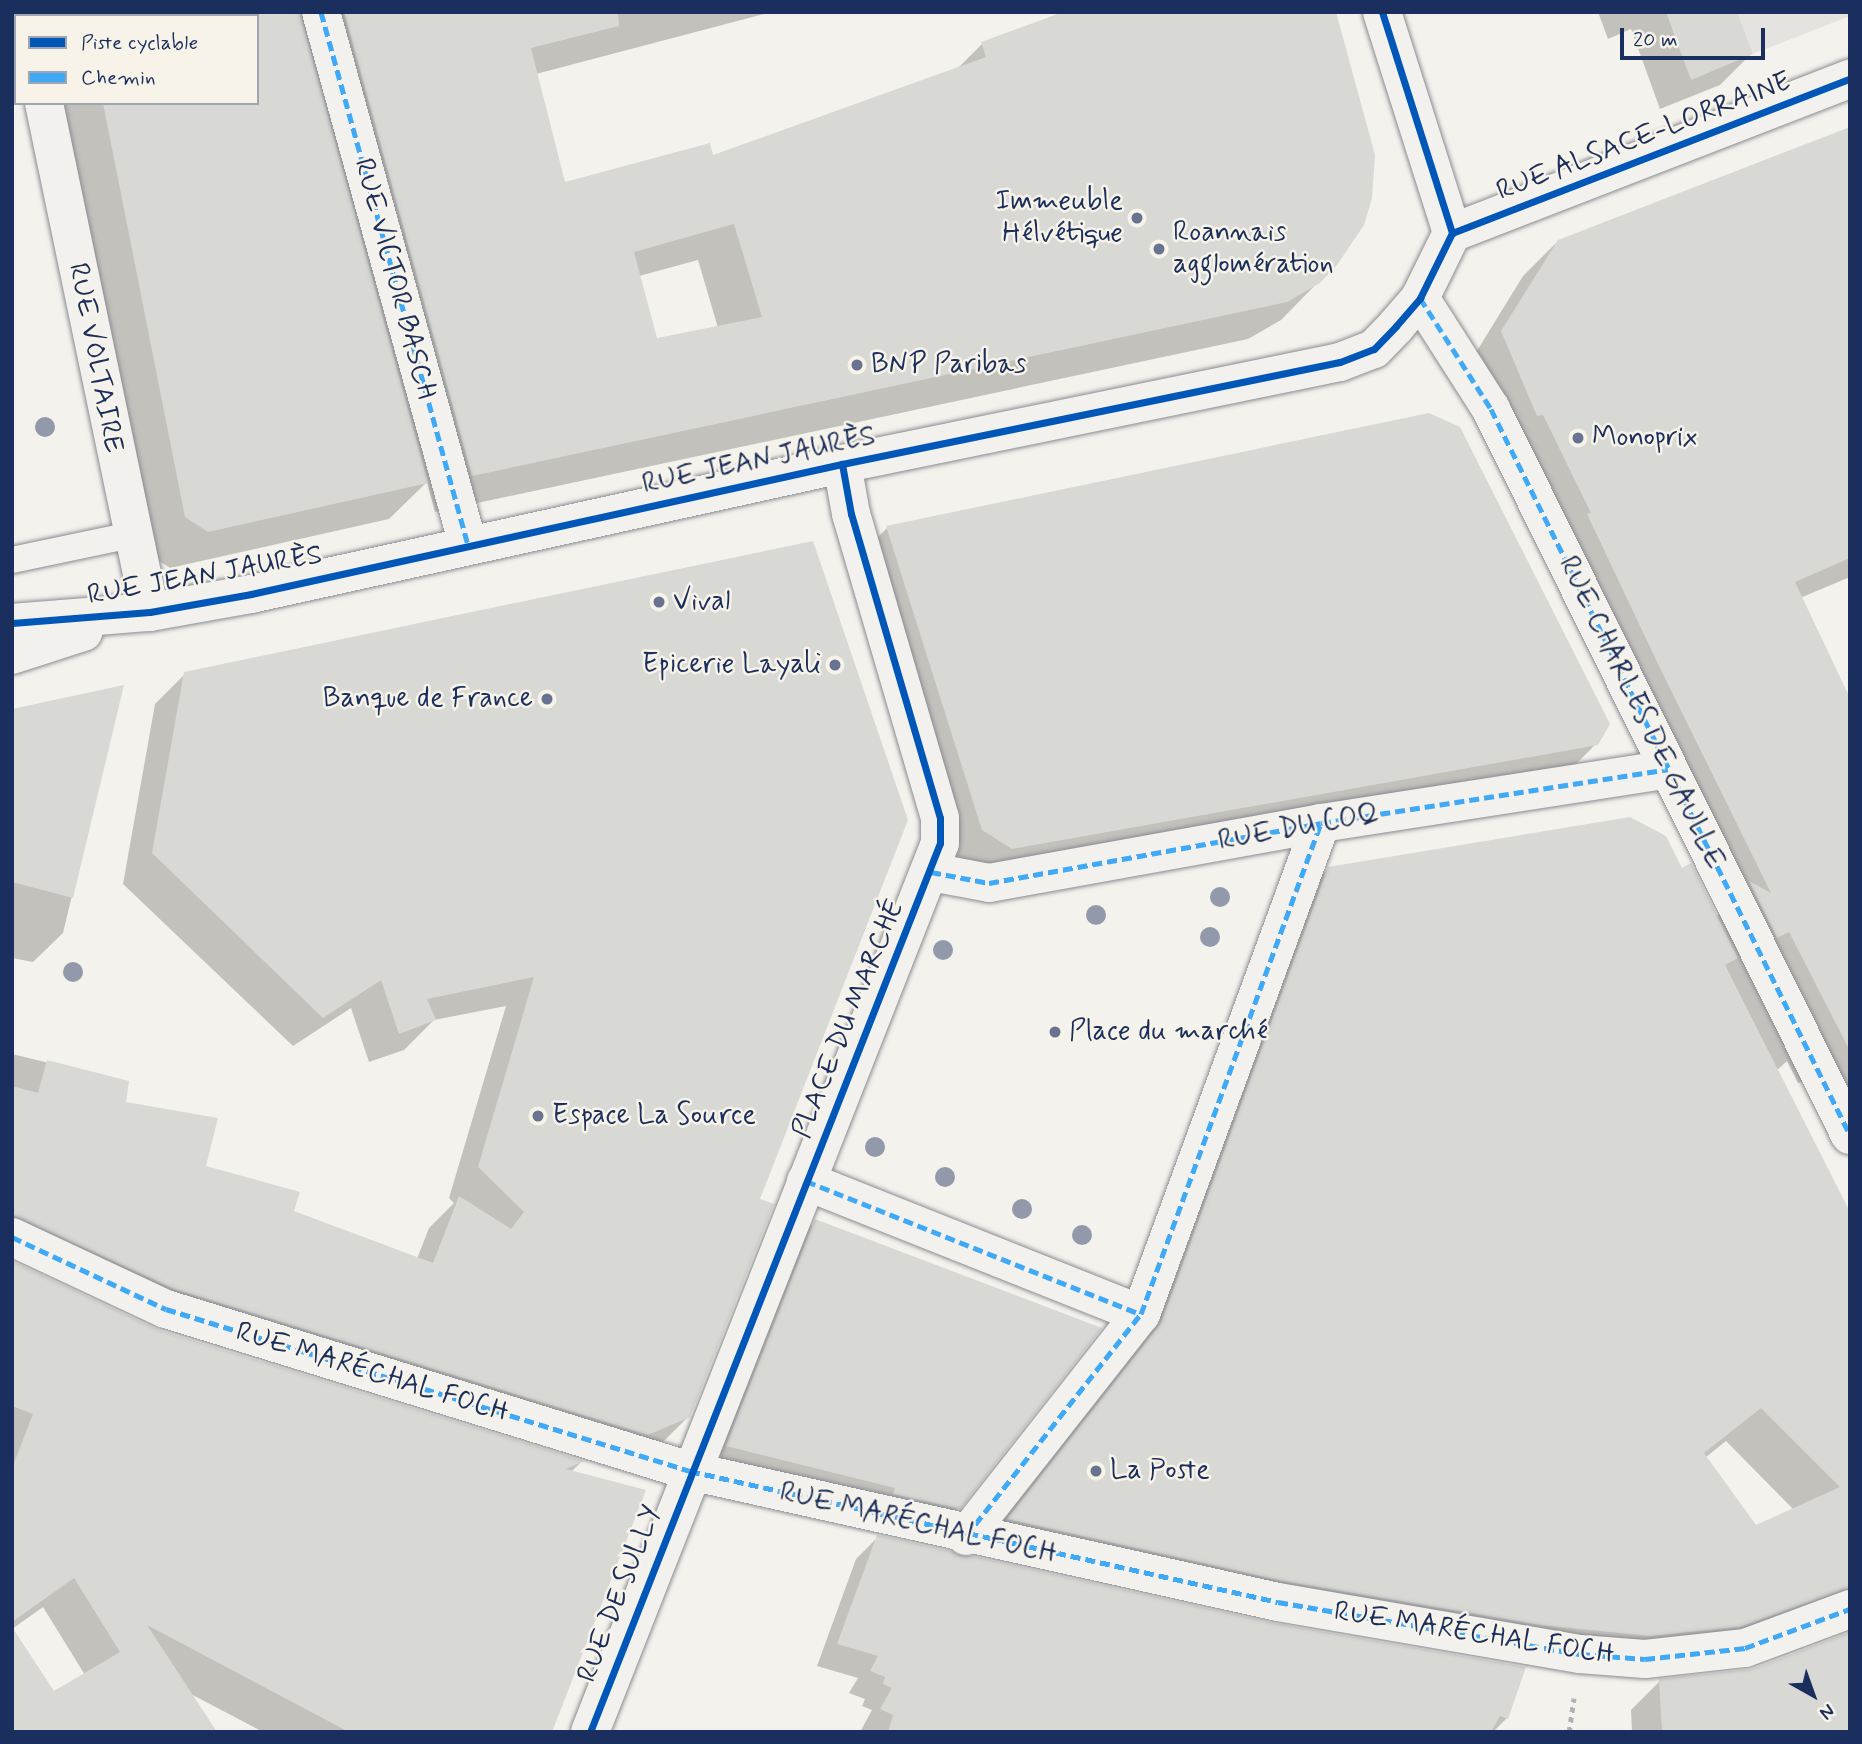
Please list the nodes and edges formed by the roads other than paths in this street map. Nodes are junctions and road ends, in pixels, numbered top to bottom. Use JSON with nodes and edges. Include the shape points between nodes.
{"nodes":[{"id":1,"x":321,"y":12,"type":"edge"},
{"id":2,"x":1382,"y":12,"type":"edge"},
{"id":3,"x":1850,"y":79,"type":"edge"},
{"id":4,"x":44,"y":105,"type":"edge"},
{"id":5,"x":1452,"y":233,"type":"junction"},
{"id":6,"x":1420,"y":298,"type":"junction"},
{"id":7,"x":842,"y":464,"type":"junction"},
{"id":8,"x":132,"y":535,"type":"junction"},
{"id":9,"x":468,"y":545,"type":"junction"},
{"id":10,"x":12,"y":560,"type":"edge"},
{"id":11,"x":150,"y":612,"type":"junction"},
{"id":12,"x":12,"y":623,"type":"edge"},
{"id":13,"x":12,"y":654,"type":"edge"},
{"id":14,"x":1668,"y":769,"type":"junction"},
{"id":15,"x":1321,"y":823,"type":"junction"},
{"id":16,"x":931,"y":872,"type":"junction"},
{"id":17,"x":1850,"y":1135,"type":"edge"},
{"id":18,"x":806,"y":1181,"type":"junction"},
{"id":19,"x":12,"y":1237,"type":"edge"},
{"id":20,"x":1141,"y":1314,"type":"junction"},
{"id":21,"x":690,"y":1471,"type":"junction"},
{"id":22,"x":966,"y":1536,"type":"junction"},
{"id":23,"x":1850,"y":1609,"type":"edge"},
{"id":24,"x":590,"y":1732,"type":"edge"}],
"edges":[{"from":1,"to":9,"type":"street","name":"RUE VICTOR BASCH"},
{"from":2,"to":5,"type":"street"},
{"from":3,"to":5,"type":"street","name":"RUE ALSACE-LORRAINE"},
{"from":4,"to":8,"type":"street","name":"RUE VOLTAIRE"},
{"from":5,"to":6,"type":"street","name":"RUE JEAN JAURÈS"},
{"from":6,"to":7,"type":"street","name":"RUE JEAN JAURÈS","via":[[1374,349],[1340,362]]},
{"from":6,"to":14,"type":"street","name":"RUE CHARLES DE GAULLE","via":[[1491,409]]},
{"from":7,"to":9,"type":"street","name":"RUE JEAN JAURÈS"},
{"from":7,"to":16,"type":"street","name":"PLACE DU MARCHÉ","via":[[851,514],[940,818],[940,844]]},
{"from":8,"to":10,"type":"lane"},
{"from":8,"to":11,"type":"street","name":"RUE VOLTAIRE"},
{"from":9,"to":11,"type":"street","name":"RUE JEAN JAURÈS"},
{"from":11,"to":12,"type":"street","name":"RUE JEAN JAURÈS"},
{"from":11,"to":13,"type":"street","name":"RUE JEAN JAURÈS"},
{"from":14,"to":15,"type":"street","name":"RUE DU COQ"},
{"from":14,"to":17,"type":"street","name":"RUE CHARLES DE GAULLE"},
{"from":15,"to":16,"type":"street","name":"RUE DU COQ","via":[[989,883]]},
{"from":15,"to":20,"type":"street"},
{"from":16,"to":18,"type":"street","name":"PLACE DU MARCHÉ"},
{"from":18,"to":20,"type":"street","name":"PLACE DU MARCHÉ"},
{"from":18,"to":21,"type":"street","name":"RUE DE SULLY"},
{"from":19,"to":21,"type":"street","name":"RUE MARÉCHAL FOCH","via":[[166,1308]]},
{"from":20,"to":22,"type":"street"},
{"from":21,"to":22,"type":"street","name":"RUE MARÉCHAL FOCH"},
{"from":21,"to":24,"type":"street","name":"RUE DE SULLY"},
{"from":22,"to":23,"type":"street","name":"RUE MARÉCHAL FOCH","via":[[1278,1602],[1580,1654],[1645,1659],[1745,1647]]}]}
